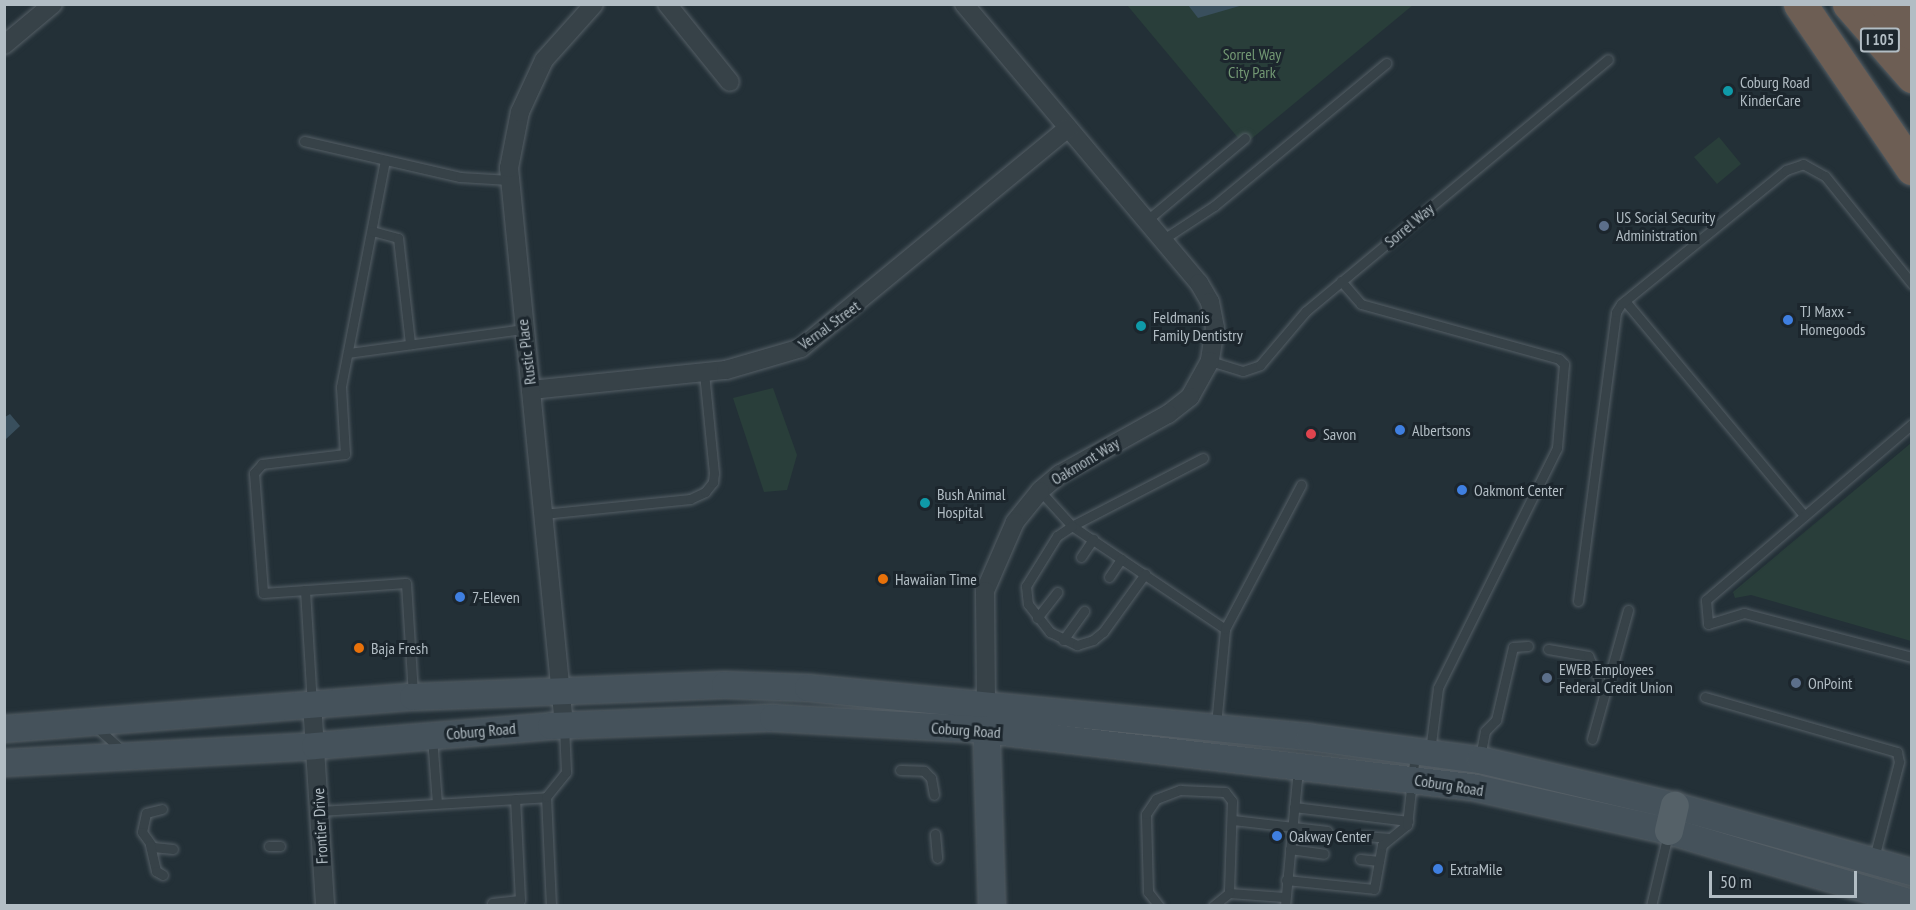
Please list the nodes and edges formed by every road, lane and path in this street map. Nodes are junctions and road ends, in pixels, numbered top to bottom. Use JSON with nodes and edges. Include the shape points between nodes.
{"nodes":[{"id":1,"x":53,"y":4,"type":"edge"},
{"id":2,"x":594,"y":4,"type":"edge"},
{"id":3,"x":666,"y":4,"type":"edge"},
{"id":4,"x":964,"y":4,"type":"edge"},
{"id":5,"x":1800,"y":4,"type":"edge"},
{"id":6,"x":1849,"y":4,"type":"edge"},
{"id":7,"x":4,"y":45,"type":"edge"},
{"id":8,"x":1608,"y":59,"type":"dead end"},
{"id":9,"x":1386,"y":63,"type":"dead end"},
{"id":10,"x":1911,"y":76,"type":"edge"},
{"id":11,"x":730,"y":82,"type":"dead end"},
{"id":12,"x":1068,"y":128,"type":"junction"},
{"id":13,"x":1245,"y":138,"type":"dead end"},
{"id":14,"x":304,"y":141,"type":"dead end"},
{"id":15,"x":385,"y":160,"type":"junction"},
{"id":16,"x":1911,"y":168,"type":"edge"},
{"id":17,"x":509,"y":180,"type":"junction"},
{"id":18,"x":1146,"y":221,"type":"junction"},
{"id":19,"x":372,"y":231,"type":"junction"},
{"id":20,"x":1162,"y":240,"type":"junction"},
{"id":21,"x":1341,"y":281,"type":"junction"},
{"id":22,"x":1911,"y":284,"type":"edge"},
{"id":23,"x":1625,"y":301,"type":"junction"},
{"id":24,"x":523,"y":329,"type":"junction"},
{"id":25,"x":410,"y":344,"type":"junction"},
{"id":26,"x":348,"y":353,"type":"junction"},
{"id":27,"x":1210,"y":361,"type":"junction"},
{"id":28,"x":704,"y":372,"type":"junction"},
{"id":29,"x":531,"y":390,"type":"junction"},
{"id":30,"x":1911,"y":424,"type":"edge"},
{"id":31,"x":1203,"y":458,"type":"dead end"},
{"id":32,"x":1300,"y":485,"type":"dead end"},
{"id":33,"x":1040,"y":491,"type":"junction"},
{"id":34,"x":543,"y":514,"type":"junction"},
{"id":35,"x":1803,"y":514,"type":"junction"},
{"id":36,"x":1072,"y":525,"type":"junction"},
{"id":37,"x":1093,"y":539,"type":"junction"},
{"id":38,"x":1081,"y":557,"type":"dead end"},
{"id":39,"x":1121,"y":559,"type":"junction"},
{"id":40,"x":1144,"y":574,"type":"junction"},
{"id":41,"x":1109,"y":577,"type":"dead end"},
{"id":42,"x":305,"y":590,"type":"junction"},
{"id":43,"x":1057,"y":592,"type":"dead end"},
{"id":44,"x":1578,"y":601,"type":"dead end"},
{"id":45,"x":1628,"y":610,"type":"dead end"},
{"id":46,"x":1084,"y":611,"type":"dead end"},
{"id":47,"x":1037,"y":618,"type":"junction"},
{"id":48,"x":1225,"y":629,"type":"junction"},
{"id":49,"x":1064,"y":640,"type":"junction"},
{"id":50,"x":1528,"y":646,"type":"dead end"},
{"id":51,"x":1548,"y":649,"type":"dead end"},
{"id":52,"x":1911,"y":657,"type":"edge"},
{"id":53,"x":562,"y":692,"type":"junction"},
{"id":54,"x":1605,"y":692,"type":"junction"},
{"id":55,"x":413,"y":697,"type":"junction"},
{"id":56,"x":1705,"y":697,"type":"dead end"},
{"id":57,"x":312,"y":703,"type":"junction"},
{"id":58,"x":986,"y":703,"type":"junction"},
{"id":59,"x":90,"y":720,"type":"junction"},
{"id":60,"x":564,"y":725,"type":"junction"},
{"id":61,"x":1216,"y":727,"type":"junction"},
{"id":62,"x":4,"y":729,"type":"edge"},
{"id":63,"x":986,"y":730,"type":"junction"},
{"id":64,"x":431,"y":735,"type":"junction"},
{"id":65,"x":1592,"y":739,"type":"dead end"},
{"id":66,"x":315,"y":746,"type":"junction"},
{"id":67,"x":1423,"y":752,"type":"junction"},
{"id":68,"x":131,"y":756,"type":"junction"},
{"id":69,"x":1480,"y":760,"type":"junction"},
{"id":70,"x":4,"y":763,"type":"edge"},
{"id":71,"x":1298,"y":765,"type":"junction"},
{"id":72,"x":900,"y":770,"type":"dead end"},
{"id":73,"x":1413,"y":779,"type":"junction"},
{"id":74,"x":934,"y":795,"type":"dead end"},
{"id":75,"x":546,"y":797,"type":"junction"},
{"id":76,"x":515,"y":799,"type":"junction"},
{"id":77,"x":437,"y":803,"type":"junction"},
{"id":78,"x":1294,"y":807,"type":"junction"},
{"id":79,"x":162,"y":809,"type":"dead end"},
{"id":80,"x":320,"y":811,"type":"junction"},
{"id":81,"x":1672,"y":818,"type":"junction"},
{"id":82,"x":1233,"y":820,"type":"junction"},
{"id":83,"x":1408,"y":821,"type":"junction"},
{"id":84,"x":1292,"y":826,"type":"junction"},
{"id":85,"x":1327,"y":831,"type":"dead end"},
{"id":86,"x":935,"y":834,"type":"dead end"},
{"id":87,"x":1363,"y":836,"type":"dead end"},
{"id":88,"x":1390,"y":838,"type":"junction"},
{"id":89,"x":150,"y":845,"type":"junction"},
{"id":90,"x":270,"y":846,"type":"dead end"},
{"id":91,"x":280,"y":846,"type":"dead end"},
{"id":92,"x":173,"y":849,"type":"dead end"},
{"id":93,"x":1290,"y":849,"type":"junction"},
{"id":94,"x":1324,"y":854,"type":"dead end"},
{"id":95,"x":937,"y":858,"type":"dead end"},
{"id":96,"x":1360,"y":859,"type":"dead end"},
{"id":97,"x":1379,"y":861,"type":"junction"},
{"id":98,"x":1873,"y":861,"type":"junction"},
{"id":99,"x":1911,"y":872,"type":"edge"},
{"id":100,"x":163,"y":875,"type":"dead end"},
{"id":101,"x":1286,"y":880,"type":"junction"},
{"id":102,"x":1229,"y":893,"type":"junction"},
{"id":103,"x":1284,"y":901,"type":"edge"},
{"id":104,"x":492,"y":903,"type":"dead end"},
{"id":105,"x":1911,"y":903,"type":"edge"},
{"id":106,"x":325,"y":906,"type":"edge"},
{"id":107,"x":551,"y":906,"type":"edge"},
{"id":108,"x":992,"y":906,"type":"edge"},
{"id":109,"x":1159,"y":906,"type":"edge"},
{"id":110,"x":1214,"y":906,"type":"edge"},
{"id":111,"x":1651,"y":906,"type":"edge"}],
"edges":[{"from":1,"to":7,"type":"street"},
{"from":2,"to":17,"type":"street","name":"Rustic Place","via":[[555,45],[527,94],[512,147]]},
{"from":3,"to":11,"type":"street"},
{"from":4,"to":12,"type":"street"},
{"from":5,"to":16,"type":"highway"},
{"from":6,"to":10,"type":"highway","number":"I 105"},
{"from":8,"to":21,"type":"lane","name":"Sorrel Way"},
{"from":9,"to":20,"type":"lane","via":[[1215,206]]},
{"from":12,"to":18,"type":"street"},
{"from":12,"to":28,"type":"street","name":"Vernal Street","via":[[814,339],[767,360]]},
{"from":13,"to":18,"type":"lane"},
{"from":14,"to":15,"type":"lane"},
{"from":15,"to":17,"type":"lane","via":[[466,178]]},
{"from":15,"to":19,"type":"lane"},
{"from":17,"to":24,"type":"street","name":"Rustic Place"},
{"from":18,"to":20,"type":"street"},
{"from":19,"to":25,"type":"lane","via":[[398,238]]},
{"from":19,"to":26,"type":"lane"},
{"from":20,"to":27,"type":"street","name":"Oakmont Way","via":[[1210,302],[1215,328]]},
{"from":21,"to":27,"type":"lane","name":"Sorrel Way","via":[[1297,320],[1254,369],[1243,371]]},
{"from":21,"to":67,"type":"lane","via":[[1361,304],[1559,359],[1564,364],[1557,448],[1438,688]]},
{"from":22,"to":23,"type":"lane","via":[[1825,176],[1803,164],[1786,170]]},
{"from":23,"to":35,"type":"lane"},
{"from":23,"to":44,"type":"lane","via":[[1616,312]]},
{"from":24,"to":25,"type":"lane"},
{"from":24,"to":29,"type":"street","name":"Rustic Place"},
{"from":25,"to":26,"type":"lane"},
{"from":26,"to":42,"type":"lane","via":[[340,393],[345,454],[262,464],[254,470],[263,593]]},
{"from":27,"to":33,"type":"street","name":"Oakmont Way","via":[[1196,390],[1182,405],[1069,468]]},
{"from":28,"to":29,"type":"street","name":"Vernal Street"},
{"from":28,"to":34,"type":"lane","via":[[714,473],[705,492],[690,499]]},
{"from":29,"to":34,"type":"street","name":"Rustic Place"},
{"from":30,"to":35,"type":"lane"},
{"from":31,"to":36,"type":"lane"},
{"from":32,"to":48,"type":"lane"},
{"from":33,"to":36,"type":"lane"},
{"from":33,"to":58,"type":"street","name":"Oakmont Way","via":[[1012,528],[985,591]]},
{"from":34,"to":53,"type":"street","name":"Rustic Place"},
{"from":35,"to":52,"type":"lane","via":[[1708,596],[1708,624],[1743,613]]},
{"from":36,"to":37,"type":"lane"},
{"from":36,"to":47,"type":"lane","via":[[1057,536],[1028,579],[1028,604]]},
{"from":37,"to":38,"type":"lane"},
{"from":37,"to":39,"type":"lane"},
{"from":39,"to":40,"type":"lane"},
{"from":39,"to":41,"type":"lane"},
{"from":40,"to":48,"type":"lane"},
{"from":40,"to":49,"type":"lane","via":[[1098,636],[1077,645]]},
{"from":42,"to":55,"type":"lane","via":[[406,583]]},
{"from":42,"to":57,"type":"lane"},
{"from":43,"to":47,"type":"lane"},
{"from":45,"to":54,"type":"lane"},
{"from":46,"to":49,"type":"lane"},
{"from":47,"to":49,"type":"lane"},
{"from":48,"to":61,"type":"lane"},
{"from":50,"to":69,"type":"lane","via":[[1516,645],[1512,650],[1496,720],[1485,731]]},
{"from":51,"to":54,"type":"lane","via":[[1588,656]]},
{"from":53,"to":55,"type":"main road","name":"Coburg Road"},
{"from":53,"to":58,"type":"main road","name":"Coburg Road","via":[[733,685]]},
{"from":53,"to":60,"type":"street","name":"Rustic Place"},
{"from":54,"to":65,"type":"lane"},
{"from":55,"to":57,"type":"main road","name":"Coburg Road"},
{"from":56,"to":98,"type":"lane","via":[[1897,752],[1899,762]]},
{"from":57,"to":59,"type":"main road","name":"Coburg Road"},
{"from":57,"to":66,"type":"street","name":"Frontier Drive"},
{"from":58,"to":61,"type":"main road","name":"Coburg Road"},
{"from":58,"to":63,"type":"main road","name":"Oakmont Way"},
{"from":59,"to":62,"type":"main road","name":"Coburg Road"},
{"from":59,"to":68,"type":"lane","via":[[108,741]]},
{"from":60,"to":63,"type":"main road","name":"Coburg Road","via":[[773,718]]},
{"from":60,"to":64,"type":"main road","name":"Coburg Road"},
{"from":60,"to":75,"type":"lane","via":[[566,772]]},
{"from":61,"to":67,"type":"main road","name":"Coburg Road"},
{"from":63,"to":71,"type":"main road","name":"Coburg Road"},
{"from":63,"to":108,"type":"main road","name":"Oakmont Way"},
{"from":64,"to":66,"type":"main road","name":"Coburg Road"},
{"from":64,"to":77,"type":"lane"},
{"from":66,"to":68,"type":"main road","name":"Coburg Road"},
{"from":66,"to":80,"type":"street","name":"Frontier Drive"},
{"from":67,"to":69,"type":"main road","name":"Coburg Road"},
{"from":67,"to":73,"type":"lane"},
{"from":68,"to":70,"type":"main road","name":"Coburg Road"},
{"from":69,"to":81,"type":"main road","name":"Coburg Road"},
{"from":71,"to":73,"type":"main road","name":"Coburg Road"},
{"from":71,"to":78,"type":"lane"},
{"from":72,"to":74,"type":"lane","via":[[928,774]]},
{"from":73,"to":81,"type":"main road","name":"Coburg Road"},
{"from":73,"to":83,"type":"lane"},
{"from":75,"to":76,"type":"lane"},
{"from":75,"to":107,"type":"lane"},
{"from":76,"to":77,"type":"lane"},
{"from":76,"to":104,"type":"lane","via":[[520,900]]},
{"from":77,"to":80,"type":"lane"},
{"from":78,"to":83,"type":"lane"},
{"from":78,"to":84,"type":"lane"},
{"from":79,"to":89,"type":"lane","via":[[148,811],[142,820],[142,832]]},
{"from":80,"to":106,"type":"street","name":"Frontier Drive"},
{"from":81,"to":98,"type":"main road","name":"Coburg Road"},
{"from":81,"to":105,"type":"main road","name":"Coburg Road"},
{"from":81,"to":111,"type":"lane"},
{"from":82,"to":84,"type":"lane"},
{"from":82,"to":102,"type":"lane"},
{"from":82,"to":109,"type":"lane","via":[[1232,801],[1225,792],[1174,790],[1151,804],[1146,814],[1148,892]]},
{"from":83,"to":88,"type":"lane","via":[[1405,828]]},
{"from":84,"to":85,"type":"lane"},
{"from":84,"to":93,"type":"lane"},
{"from":86,"to":95,"type":"lane"},
{"from":87,"to":88,"type":"lane"},
{"from":88,"to":97,"type":"lane","via":[[1382,845]]},
{"from":89,"to":92,"type":"lane"},
{"from":89,"to":100,"type":"lane","via":[[156,871]]},
{"from":90,"to":91,"type":"lane"},
{"from":93,"to":94,"type":"lane"},
{"from":93,"to":101,"type":"lane"},
{"from":96,"to":97,"type":"lane"},
{"from":97,"to":101,"type":"lane","via":[[1371,891]]},
{"from":98,"to":99,"type":"main road","name":"Coburg Road"},
{"from":101,"to":103,"type":"lane"},
{"from":102,"to":103,"type":"lane"},
{"from":102,"to":110,"type":"lane"}]}
